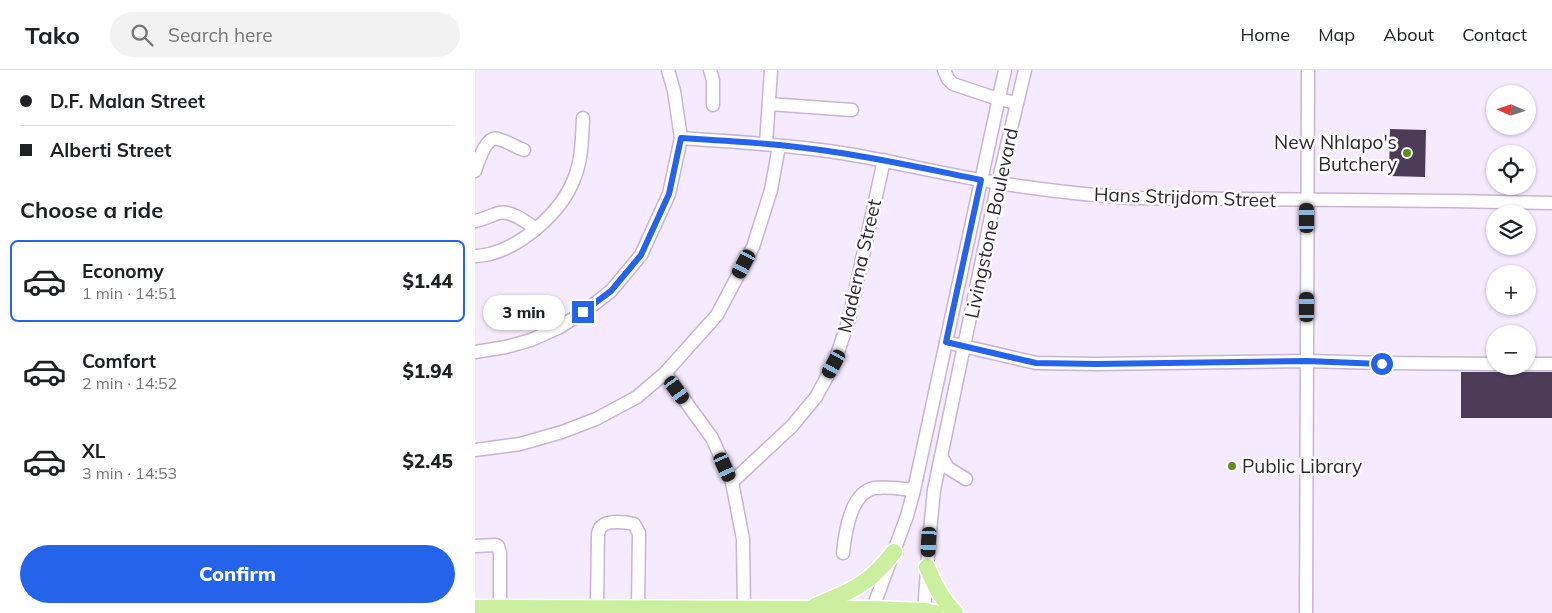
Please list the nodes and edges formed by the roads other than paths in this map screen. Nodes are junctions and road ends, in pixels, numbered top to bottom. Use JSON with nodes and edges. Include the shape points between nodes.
{"nodes":[{"id":1,"x":668,"y":70,"type":"edge"},
{"id":2,"x":709,"y":70,"type":"edge"},
{"id":3,"x":771,"y":70,"type":"edge"},
{"id":4,"x":944,"y":70,"type":"edge"},
{"id":5,"x":1005,"y":70,"type":"edge"},
{"id":6,"x":1025,"y":70,"type":"edge"},
{"id":7,"x":1308,"y":70,"type":"edge"},
{"id":8,"x":998,"y":98,"type":"junction"},
{"id":9,"x":1017,"y":103,"type":"junction"},
{"id":10,"x":769,"y":104,"type":"junction"},
{"id":11,"x":713,"y":105,"type":"dead end"},
{"id":12,"x":852,"y":110,"type":"dead end"},
{"id":13,"x":583,"y":118,"type":"dead end"},
{"id":14,"x":681,"y":138,"type":"junction"},
{"id":15,"x":772,"y":145,"type":"junction"},
{"id":16,"x":524,"y":150,"type":"dead end"},
{"id":17,"x":884,"y":160,"type":"junction"},
{"id":18,"x":475,"y":171,"type":"edge"},
{"id":19,"x":981,"y":180,"type":"junction"},
{"id":20,"x":998,"y":183,"type":"junction"},
{"id":21,"x":1307,"y":200,"type":"junction"},
{"id":22,"x":1552,"y":203,"type":"edge"},
{"id":23,"x":475,"y":221,"type":"edge"},
{"id":24,"x":536,"y":229,"type":"junction"},
{"id":25,"x":475,"y":256,"type":"edge"},
{"id":26,"x":946,"y":342,"type":"junction"},
{"id":27,"x":964,"y":346,"type":"junction"},
{"id":28,"x":475,"y":352,"type":"edge"},
{"id":29,"x":1307,"y":361,"type":"junction"},
{"id":30,"x":1486,"y":364,"type":"edge"},
{"id":31,"x":1536,"y":364,"type":"edge"},
{"id":32,"x":1552,"y":364,"type":"edge"},
{"id":33,"x":665,"y":373,"type":"junction"},
{"id":34,"x":475,"y":450,"type":"edge"},
{"id":35,"x":941,"y":456,"type":"junction"},
{"id":36,"x":966,"y":479,"type":"dead end"},
{"id":37,"x":732,"y":482,"type":"junction"},
{"id":38,"x":914,"y":490,"type":"junction"},
{"id":39,"x":475,"y":546,"type":"edge"},
{"id":40,"x":894,"y":552,"type":"junction"},
{"id":41,"x":843,"y":553,"type":"dead end"},
{"id":42,"x":927,"y":566,"type":"junction"},
{"id":43,"x":475,"y":608,"type":"edge"},
{"id":44,"x":500,"y":608,"type":"junction"},
{"id":45,"x":597,"y":608,"type":"junction"},
{"id":46,"x":638,"y":608,"type":"junction"},
{"id":47,"x":809,"y":609,"type":"junction"},
{"id":48,"x":744,"y":611,"type":"edge"},
{"id":49,"x":871,"y":611,"type":"edge"},
{"id":50,"x":928,"y":612,"type":"edge"},
{"id":51,"x":955,"y":613,"type":"edge"},
{"id":52,"x":1306,"y":613,"type":"edge"}],
"edges":[{"from":1,"to":14,"type":"street"},
{"from":2,"to":11,"type":"street","via":[[713,80]]},
{"from":3,"to":10,"type":"street"},
{"from":4,"to":8,"type":"street","via":[[953,84]]},
{"from":5,"to":8,"type":"street","name":"Livingstone Boulevard"},
{"from":6,"to":9,"type":"street","name":"Livingstone Boulevard"},
{"from":7,"to":21,"type":"street"},
{"from":8,"to":9,"type":"street"},
{"from":8,"to":19,"type":"street","name":"Livingstone Boulevard"},
{"from":9,"to":20,"type":"street","name":"Livingstone Boulevard"},
{"from":10,"to":12,"type":"street"},
{"from":10,"to":15,"type":"street"},
{"from":13,"to":24,"type":"street","via":[[581,152],[574,180],[558,207]]},
{"from":14,"to":15,"type":"street","name":"Hans Strijdom Street"},
{"from":14,"to":28,"type":"street","via":[[669,194],[641,255],[611,291],[558,328],[506,348]]},
{"from":15,"to":17,"type":"street","name":"Hans Strijdom Street"},
{"from":15,"to":33,"type":"street","via":[[771,190],[753,246],[717,315]]},
{"from":16,"to":18,"type":"street","via":[[497,138],[490,140]]},
{"from":17,"to":19,"type":"street","name":"Hans Strijdom Street"},
{"from":17,"to":37,"type":"street","name":"Maderna Street","via":[[849,319],[834,364],[816,397],[792,426]]},
{"from":19,"to":20,"type":"street","name":"Hans Strijdom Street"},
{"from":19,"to":26,"type":"street","name":"Livingstone Boulevard"},
{"from":20,"to":21,"type":"street","name":"Hans Strijdom Street","via":[[1131,198]]},
{"from":20,"to":27,"type":"street","name":"Livingstone Boulevard"},
{"from":21,"to":22,"type":"street","name":"Hans Strijdom Street"},
{"from":21,"to":29,"type":"street"},
{"from":23,"to":24,"type":"street","via":[[505,213]]},
{"from":24,"to":25,"type":"street","via":[[510,246]]},
{"from":26,"to":27,"type":"street"},
{"from":26,"to":38,"type":"street","name":"Livingstone Boulevard"},
{"from":27,"to":29,"type":"street","via":[[1036,363]]},
{"from":27,"to":35,"type":"street","name":"Livingstone Boulevard"},
{"from":29,"to":30,"type":"street"},
{"from":29,"to":52,"type":"street"},
{"from":31,"to":32,"type":"street"},
{"from":33,"to":34,"type":"street","via":[[637,397],[596,419],[520,444]]},
{"from":33,"to":37,"type":"street","via":[[712,438]]},
{"from":35,"to":36,"type":"street","via":[[948,468]]},
{"from":35,"to":42,"type":"street","name":"Livingstone Boulevard","via":[[934,490]]},
{"from":37,"to":48,"type":"street","via":[[743,539]]},
{"from":38,"to":40,"type":"street","name":"Livingstone Boulevard"},
{"from":38,"to":41,"type":"street","via":[[868,490],[852,508]]},
{"from":39,"to":44,"type":"street","via":[[498,546]]},
{"from":40,"to":47,"type":"main road","via":[[861,584]]},
{"from":40,"to":49,"type":"street","name":"Livingstone Boulevard"},
{"from":42,"to":50,"type":"street","name":"Livingstone Boulevard"},
{"from":42,"to":51,"type":"main road","via":[[940,595]]},
{"from":43,"to":44,"type":"main road"},
{"from":44,"to":45,"type":"main road"},
{"from":45,"to":46,"type":"main road"},
{"from":45,"to":46,"type":"street","via":[[598,534],[603,524],[608,523],[634,524],[639,533]]},
{"from":46,"to":48,"type":"main road"},
{"from":47,"to":48,"type":"main road"},
{"from":47,"to":49,"type":"main road"},
{"from":49,"to":50,"type":"main road"}]}
